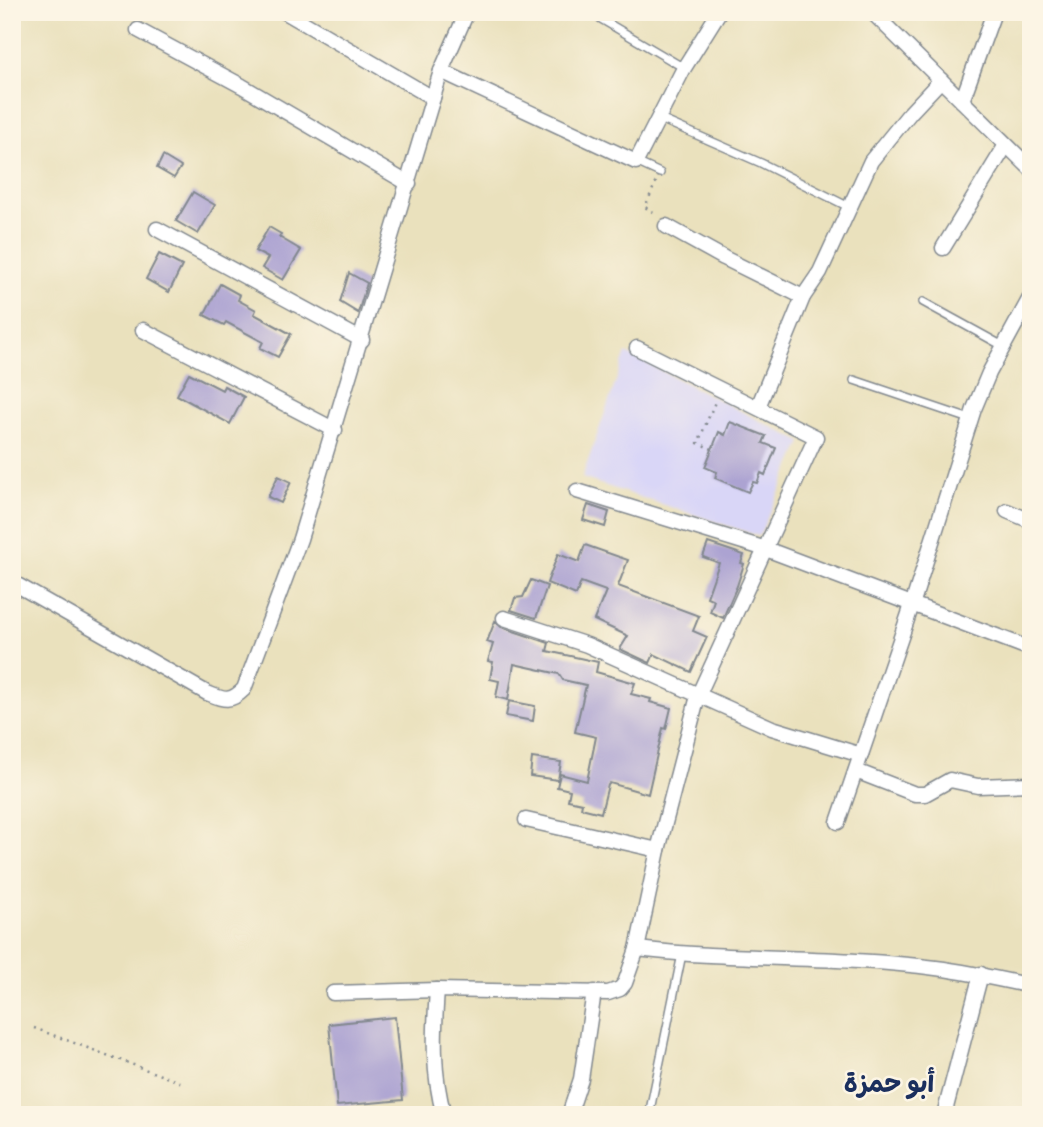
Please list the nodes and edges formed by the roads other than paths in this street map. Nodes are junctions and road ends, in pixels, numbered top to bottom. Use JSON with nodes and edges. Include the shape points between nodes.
{"nodes":[{"id":1,"x":285,"y":12,"type":"edge"},
{"id":2,"x":595,"y":12,"type":"edge"},
{"id":3,"x":719,"y":12,"type":"edge"},
{"id":4,"x":872,"y":12,"type":"edge"},
{"id":5,"x":994,"y":12,"type":"edge"},
{"id":6,"x":466,"y":13,"type":"edge"},
{"id":7,"x":138,"y":30,"type":"dead end"},
{"id":8,"x":684,"y":68,"type":"junction"},
{"id":9,"x":441,"y":71,"type":"junction"},
{"id":10,"x":942,"y":80,"type":"junction"},
{"id":11,"x":433,"y":98,"type":"junction"},
{"id":12,"x":962,"y":102,"type":"junction"},
{"id":13,"x":657,"y":118,"type":"junction"},
{"id":14,"x":1006,"y":145,"type":"junction"},
{"id":15,"x":636,"y":162,"type":"junction"},
{"id":16,"x":1031,"y":169,"type":"edge"},
{"id":17,"x":660,"y":173,"type":"road end"},
{"id":18,"x":409,"y":184,"type":"junction"},
{"id":19,"x":849,"y":208,"type":"junction"},
{"id":20,"x":666,"y":226,"type":"road end"},
{"id":21,"x":157,"y":229,"type":"dead end"},
{"id":22,"x":943,"y":248,"type":"dead end"},
{"id":23,"x":1031,"y":296,"type":"edge"},
{"id":24,"x":803,"y":297,"type":"junction"},
{"id":25,"x":923,"y":302,"type":"dead end"},
{"id":26,"x":143,"y":330,"type":"dead end"},
{"id":27,"x":362,"y":340,"type":"junction"},
{"id":28,"x":1003,"y":346,"type":"junction"},
{"id":29,"x":637,"y":348,"type":"dead end"},
{"id":30,"x":854,"y":380,"type":"dead end"},
{"id":31,"x":758,"y":407,"type":"junction"},
{"id":32,"x":970,"y":419,"type":"junction"},
{"id":33,"x":335,"y":430,"type":"junction"},
{"id":34,"x":577,"y":491,"type":"dead end"},
{"id":35,"x":1007,"y":511,"type":"dead end"},
{"id":36,"x":1031,"y":521,"type":"edge"},
{"id":37,"x":766,"y":550,"type":"junction"},
{"id":38,"x":12,"y":582,"type":"edge"},
{"id":39,"x":912,"y":605,"type":"junction"},
{"id":40,"x":504,"y":618,"type":"dead end"},
{"id":41,"x":1031,"y":649,"type":"edge"},
{"id":42,"x":698,"y":696,"type":"junction"},
{"id":43,"x":861,"y":755,"type":"junction"},
{"id":44,"x":856,"y":771,"type":"junction"},
{"id":45,"x":1031,"y":784,"type":"edge"},
{"id":46,"x":526,"y":820,"type":"dead end"},
{"id":47,"x":838,"y":822,"type":"dead end"},
{"id":48,"x":658,"y":849,"type":"junction"},
{"id":49,"x":637,"y":949,"type":"junction"},
{"id":50,"x":682,"y":954,"type":"junction"},
{"id":51,"x":981,"y":974,"type":"junction"},
{"id":52,"x":1031,"y":986,"type":"edge"},
{"id":53,"x":437,"y":990,"type":"junction"},
{"id":54,"x":594,"y":992,"type":"junction"},
{"id":55,"x":333,"y":993,"type":"dead end"},
{"id":56,"x":444,"y":1115,"type":"edge"},
{"id":57,"x":569,"y":1115,"type":"edge"},
{"id":58,"x":649,"y":1115,"type":"edge"},
{"id":59,"x":944,"y":1115,"type":"edge"}],
"edges":[{"from":1,"to":11,"type":"street"},
{"from":2,"to":8,"type":"lane"},
{"from":3,"to":8,"type":"street"},
{"from":4,"to":10,"type":"street"},
{"from":5,"to":12,"type":"street"},
{"from":6,"to":9,"type":"street"},
{"from":7,"to":18,"type":"street"},
{"from":8,"to":13,"type":"street"},
{"from":9,"to":11,"type":"street"},
{"from":9,"to":15,"type":"street"},
{"from":10,"to":12,"type":"street"},
{"from":10,"to":19,"type":"street","via":[[871,161]]},
{"from":11,"to":18,"type":"street"},
{"from":12,"to":14,"type":"street"},
{"from":13,"to":15,"type":"street"},
{"from":13,"to":19,"type":"lane"},
{"from":14,"to":16,"type":"street"},
{"from":14,"to":22,"type":"street"},
{"from":15,"to":17,"type":"lane"},
{"from":18,"to":27,"type":"street"},
{"from":19,"to":24,"type":"street","via":[[820,272]]},
{"from":20,"to":24,"type":"street"},
{"from":21,"to":27,"type":"street"},
{"from":23,"to":28,"type":"street"},
{"from":24,"to":31,"type":"street"},
{"from":25,"to":28,"type":"lane"},
{"from":26,"to":33,"type":"street"},
{"from":27,"to":33,"type":"street"},
{"from":28,"to":32,"type":"street"},
{"from":29,"to":31,"type":"street"},
{"from":30,"to":32,"type":"lane"},
{"from":31,"to":37,"type":"street","via":[[816,436]]},
{"from":32,"to":39,"type":"street"},
{"from":33,"to":38,"type":"street","via":[[251,672],[235,698],[207,693]]},
{"from":34,"to":37,"type":"street"},
{"from":35,"to":36,"type":"street"},
{"from":37,"to":39,"type":"street"},
{"from":37,"to":42,"type":"street"},
{"from":39,"to":41,"type":"street"},
{"from":39,"to":43,"type":"street"},
{"from":40,"to":42,"type":"street","via":[[587,645]]},
{"from":42,"to":43,"type":"street","via":[[772,728]]},
{"from":42,"to":48,"type":"street"},
{"from":43,"to":44,"type":"street"},
{"from":44,"to":45,"type":"street","via":[[915,794],[925,794],[950,780],[978,786]]},
{"from":44,"to":47,"type":"street"},
{"from":46,"to":48,"type":"street"},
{"from":48,"to":49,"type":"street"},
{"from":49,"to":50,"type":"street"},
{"from":49,"to":54,"type":"street","via":[[620,989]]},
{"from":50,"to":51,"type":"street","via":[[870,963]]},
{"from":50,"to":58,"type":"lane"},
{"from":51,"to":52,"type":"street"},
{"from":51,"to":59,"type":"street"},
{"from":53,"to":54,"type":"street"},
{"from":53,"to":55,"type":"street"},
{"from":53,"to":56,"type":"street","via":[[433,1057]]},
{"from":54,"to":57,"type":"street","via":[[580,1079]]}]}
